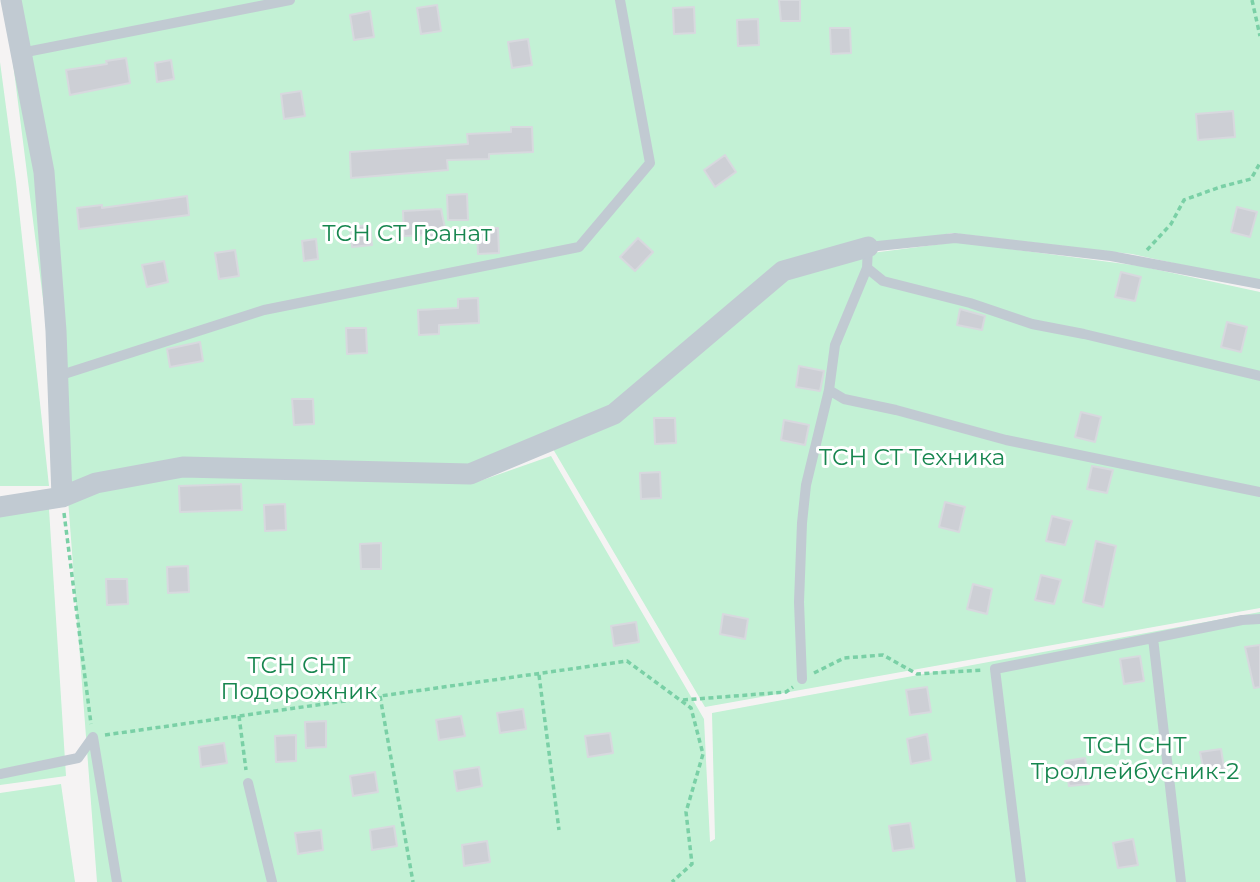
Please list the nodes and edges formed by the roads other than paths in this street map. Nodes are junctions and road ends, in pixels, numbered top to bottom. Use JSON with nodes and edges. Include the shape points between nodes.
{"nodes":[{"id":1,"x":11,"y":0,"type":"edge"},
{"id":2,"x":290,"y":0,"type":"edge"},
{"id":3,"x":620,"y":0,"type":"edge"},
{"id":4,"x":244,"y":4,"type":"edge"},
{"id":5,"x":21,"y":52,"type":"junction"},
{"id":6,"x":868,"y":258,"type":"junction"},
{"id":7,"x":1260,"y":284,"type":"edge"},
{"id":8,"x":58,"y":376,"type":"junction"},
{"id":9,"x":1260,"y":376,"type":"edge"},
{"id":10,"x":829,"y":390,"type":"junction"},
{"id":11,"x":1260,"y":492,"type":"edge"},
{"id":12,"x":62,"y":497,"type":"junction"},
{"id":13,"x":0,"y":507,"type":"edge"},
{"id":14,"x":1260,"y":619,"type":"edge"},
{"id":15,"x":1153,"y":638,"type":"junction"},
{"id":16,"x":803,"y":679,"type":"road end"},
{"id":17,"x":0,"y":774,"type":"edge"},
{"id":18,"x":248,"y":783,"type":"road end"},
{"id":19,"x":117,"y":882,"type":"edge"},
{"id":20,"x":272,"y":882,"type":"edge"},
{"id":21,"x":1021,"y":882,"type":"edge"},
{"id":22,"x":1181,"y":882,"type":"edge"}],
"edges":[{"from":1,"to":5,"type":"street"},
{"from":2,"to":4,"type":"lane"},
{"from":3,"to":8,"type":"lane","via":[[650,163],[579,247],[264,310]]},
{"from":4,"to":5,"type":"lane"},
{"from":5,"to":8,"type":"street","via":[[44,172]]},
{"from":6,"to":7,"type":"lane","via":[[955,238],[1137,261]]},
{"from":6,"to":9,"type":"lane","via":[[883,281],[1032,324]]},
{"from":6,"to":10,"type":"lane","via":[[835,345]]},
{"from":6,"to":12,"type":"street","via":[[783,271],[614,414],[470,474],[183,467],[96,484]]},
{"from":8,"to":12,"type":"street"},
{"from":10,"to":11,"type":"lane","via":[[844,400],[1006,440]]},
{"from":10,"to":16,"type":"lane","via":[[806,485],[802,523],[799,602]]},
{"from":12,"to":13,"type":"street"},
{"from":14,"to":15,"type":"lane"},
{"from":15,"to":21,"type":"lane","via":[[995,669]]},
{"from":15,"to":22,"type":"lane"},
{"from":17,"to":19,"type":"lane","via":[[78,758],[93,737]]},
{"from":18,"to":20,"type":"lane"}]}
